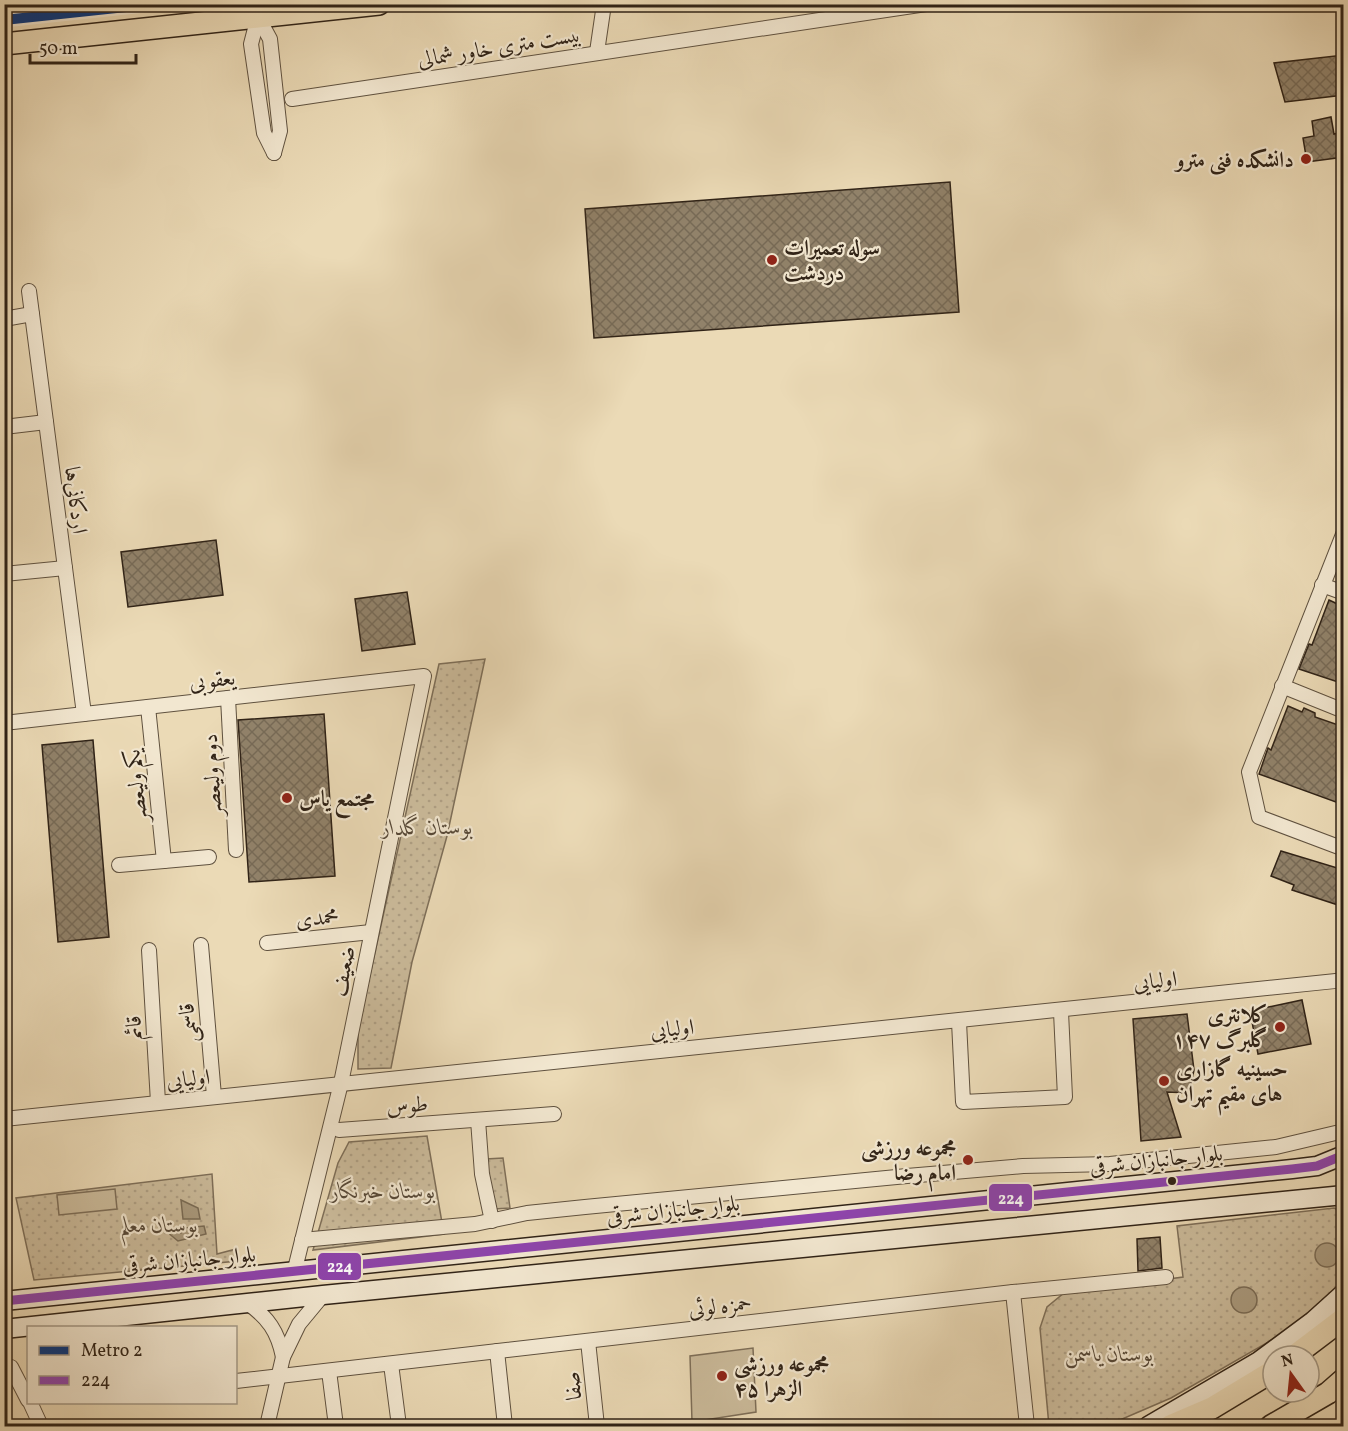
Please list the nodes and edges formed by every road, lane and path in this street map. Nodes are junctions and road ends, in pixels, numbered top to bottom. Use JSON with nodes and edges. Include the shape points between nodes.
{"nodes":[{"id":1,"x":379,"y":4,"type":"edge"},
{"id":2,"x":604,"y":4,"type":"edge"},
{"id":3,"x":926,"y":4,"type":"edge"},
{"id":4,"x":258,"y":17,"type":"junction"},
{"id":5,"x":4,"y":44,"type":"edge"},
{"id":6,"x":597,"y":52,"type":"junction"},
{"id":7,"x":292,"y":99,"type":"dead end"},
{"id":8,"x":29,"y":291,"type":"dead end"},
{"id":9,"x":32,"y":314,"type":"junction"},
{"id":10,"x":4,"y":319,"type":"edge"},
{"id":11,"x":46,"y":422,"type":"junction"},
{"id":12,"x":4,"y":427,"type":"edge"},
{"id":13,"x":1344,"y":532,"type":"edge"},
{"id":14,"x":65,"y":568,"type":"junction"},
{"id":15,"x":4,"y":574,"type":"edge"},
{"id":16,"x":1322,"y":585,"type":"junction"},
{"id":17,"x":1344,"y":593,"type":"edge"},
{"id":18,"x":424,"y":676,"type":"joint"},
{"id":19,"x":1282,"y":686,"type":"junction"},
{"id":20,"x":228,"y":698,"type":"junction"},
{"id":21,"x":148,"y":707,"type":"junction"},
{"id":22,"x":1344,"y":711,"type":"edge"},
{"id":23,"x":84,"y":714,"type":"junction"},
{"id":24,"x":4,"y":723,"type":"edge"},
{"id":25,"x":1344,"y":849,"type":"edge"},
{"id":26,"x":236,"y":850,"type":"dead end"},
{"id":27,"x":209,"y":857,"type":"dead end"},
{"id":28,"x":164,"y":861,"type":"junction"},
{"id":29,"x":119,"y":865,"type":"dead end"},
{"id":30,"x":371,"y":932,"type":"junction"},
{"id":31,"x":267,"y":943,"type":"dead end"},
{"id":32,"x":201,"y":945,"type":"dead end"},
{"id":33,"x":149,"y":950,"type":"dead end"},
{"id":34,"x":1344,"y":980,"type":"edge"},
{"id":35,"x":1061,"y":1012,"type":"junction"},
{"id":36,"x":959,"y":1022,"type":"junction"},
{"id":37,"x":341,"y":1083,"type":"junction"},
{"id":38,"x":214,"y":1096,"type":"junction"},
{"id":39,"x":158,"y":1102,"type":"junction"},
{"id":40,"x":554,"y":1114,"type":"dead end"},
{"id":41,"x":4,"y":1119,"type":"edge"},
{"id":42,"x":478,"y":1120,"type":"junction"},
{"id":43,"x":339,"y":1130,"type":"dead end"},
{"id":44,"x":1344,"y":1131,"type":"edge"},
{"id":45,"x":1289,"y":1144,"type":"junction"},
{"id":46,"x":1341,"y":1157,"type":"edge"},
{"id":47,"x":1292,"y":1169,"type":"junction"},
{"id":48,"x":1342,"y":1197,"type":"edge"},
{"id":49,"x":492,"y":1221,"type":"junction"},
{"id":50,"x":302,"y":1240,"type":"junction"},
{"id":51,"x":294,"y":1273,"type":"junction"},
{"id":52,"x":1166,"y":1277,"type":"dead end"},
{"id":53,"x":1014,"y":1292,"type":"junction"},
{"id":54,"x":1344,"y":1293,"type":"edge"},
{"id":55,"x":322,"y":1295,"type":"junction"},
{"id":56,"x":4,"y":1300,"type":"edge"},
{"id":57,"x":247,"y":1303,"type":"junction"},
{"id":58,"x":1344,"y":1318,"type":"edge"},
{"id":59,"x":32,"y":1326,"type":"edge"},
{"id":60,"x":27,"y":1327,"type":"edge"},
{"id":61,"x":4,"y":1329,"type":"edge"},
{"id":62,"x":588,"y":1341,"type":"junction"},
{"id":63,"x":1310,"y":1344,"type":"edge"},
{"id":64,"x":497,"y":1352,"type":"junction"},
{"id":65,"x":283,"y":1357,"type":"junction"},
{"id":66,"x":7,"y":1364,"type":"edge"},
{"id":67,"x":391,"y":1364,"type":"junction"},
{"id":68,"x":329,"y":1371,"type":"junction"},
{"id":69,"x":279,"y":1376,"type":"junction"},
{"id":70,"x":1261,"y":1378,"type":"edge"},
{"id":71,"x":1344,"y":1379,"type":"edge"},
{"id":72,"x":237,"y":1381,"type":"edge"},
{"id":73,"x":27,"y":1399,"type":"edge"},
{"id":74,"x":30,"y":1404,"type":"edge"},
{"id":75,"x":40,"y":1426,"type":"edge"},
{"id":76,"x":267,"y":1426,"type":"edge"},
{"id":77,"x":336,"y":1426,"type":"edge"},
{"id":78,"x":399,"y":1426,"type":"edge"},
{"id":79,"x":505,"y":1426,"type":"edge"},
{"id":80,"x":597,"y":1426,"type":"edge"},
{"id":81,"x":1027,"y":1426,"type":"edge"},
{"id":82,"x":1148,"y":1426,"type":"edge"},
{"id":83,"x":1170,"y":1426,"type":"edge"},
{"id":84,"x":1271,"y":1426,"type":"edge"}],
"edges":[{"from":1,"to":4,"type":"highway"},
{"from":2,"to":6,"type":"street"},
{"from":3,"to":6,"type":"street","name":"بیست متری خاور شمالی"},
{"from":4,"to":4,"type":"street","via":[[250,45],[264,133],[274,153],[280,131],[270,39]]},
{"from":4,"to":5,"type":"highway"},
{"from":6,"to":7,"type":"street","name":"بیست متری خاور شمالی"},
{"from":8,"to":9,"type":"street","name":"اردکانی‌ها"},
{"from":9,"to":10,"type":"street"},
{"from":9,"to":11,"type":"street","name":"اردکانی‌ها"},
{"from":11,"to":12,"type":"street"},
{"from":11,"to":14,"type":"street","name":"اردکانی‌ها"},
{"from":13,"to":16,"type":"street"},
{"from":14,"to":15,"type":"street"},
{"from":14,"to":23,"type":"street","name":"اردکانی‌ها"},
{"from":16,"to":17,"type":"street"},
{"from":16,"to":19,"type":"street"},
{"from":18,"to":20,"type":"street","name":"یعقوبی"},
{"from":18,"to":30,"type":"street","name":"ضعیف"},
{"from":19,"to":22,"type":"street"},
{"from":19,"to":25,"type":"street","via":[[1248,772],[1259,817]]},
{"from":20,"to":21,"type":"street","name":"یعقوبی"},
{"from":20,"to":26,"type":"street","name":"دوم ولیعصر"},
{"from":21,"to":23,"type":"street","name":"یعقوبی"},
{"from":21,"to":28,"type":"street","name":"یکم ولیعصر"},
{"from":23,"to":24,"type":"street","name":"یعقوبی"},
{"from":27,"to":28,"type":"street"},
{"from":28,"to":29,"type":"street"},
{"from":30,"to":31,"type":"street","name":"محمدی"},
{"from":30,"to":37,"type":"street","name":"ضعیف"},
{"from":32,"to":38,"type":"street","name":"قاسمی"},
{"from":33,"to":39,"type":"street","name":"قائم"},
{"from":34,"to":35,"type":"street","name":"اولیایی"},
{"from":35,"to":36,"type":"street","name":"اولیایی"},
{"from":35,"to":36,"type":"street","via":[[1065,1096],[963,1102]]},
{"from":36,"to":37,"type":"street","name":"اولیایی"},
{"from":37,"to":38,"type":"street","name":"اولیایی"},
{"from":37,"to":50,"type":"street","name":"ضعیف"},
{"from":38,"to":39,"type":"street","name":"اولیایی"},
{"from":39,"to":41,"type":"street","name":"اولیایی"},
{"from":40,"to":42,"type":"street","name":"طوس"},
{"from":42,"to":43,"type":"street","name":"طوس"},
{"from":42,"to":49,"type":"street","via":[[482,1174]]},
{"from":44,"to":45,"type":"street"},
{"from":45,"to":47,"type":"street"},
{"from":45,"to":49,"type":"street","via":[[1110,1164],[917,1175],[527,1213]]},
{"from":46,"to":47,"type":"main road","name":"بلوار جانبازان شرقی","via":[[1317,1166]]},
{"from":47,"to":51,"type":"main road","name":"بلوار جانبازان شرقی"},
{"from":48,"to":55,"type":"main road"},
{"from":49,"to":50,"type":"street"},
{"from":50,"to":51,"type":"street","name":"ضعیف"},
{"from":51,"to":56,"type":"main road","name":"بلوار جانبازان شرقی"},
{"from":52,"to":53,"type":"street","name":"حمزه لوئی"},
{"from":53,"to":62,"type":"street","name":"حمزه لوئی"},
{"from":53,"to":81,"type":"street"},
{"from":54,"to":82,"type":"main road","via":[[1259,1361]]},
{"from":55,"to":57,"type":"main road"},
{"from":55,"to":65,"type":"street","via":[[299,1324]]},
{"from":57,"to":59,"type":"main road"},
{"from":57,"to":65,"type":"street","via":[[272,1325]]},
{"from":58,"to":63,"type":"highway"},
{"from":60,"to":61,"type":"main road"},
{"from":62,"to":64,"type":"street","name":"حمزه لوئی"},
{"from":62,"to":80,"type":"street","name":"صفا"},
{"from":64,"to":67,"type":"street","name":"حمزه لوئی"},
{"from":64,"to":79,"type":"street"},
{"from":65,"to":69,"type":"street"},
{"from":66,"to":73,"type":"street"},
{"from":67,"to":68,"type":"street","name":"حمزه لوئی"},
{"from":67,"to":78,"type":"street"},
{"from":68,"to":69,"type":"street","name":"حمزه لوئی"},
{"from":68,"to":77,"type":"street"},
{"from":69,"to":72,"type":"street","name":"حمزه لوئی"},
{"from":69,"to":76,"type":"street"},
{"from":70,"to":83,"type":"highway","via":[[1212,1408]]},
{"from":71,"to":84,"type":"highway","via":[[1328,1393]]},
{"from":74,"to":75,"type":"street"}]}
